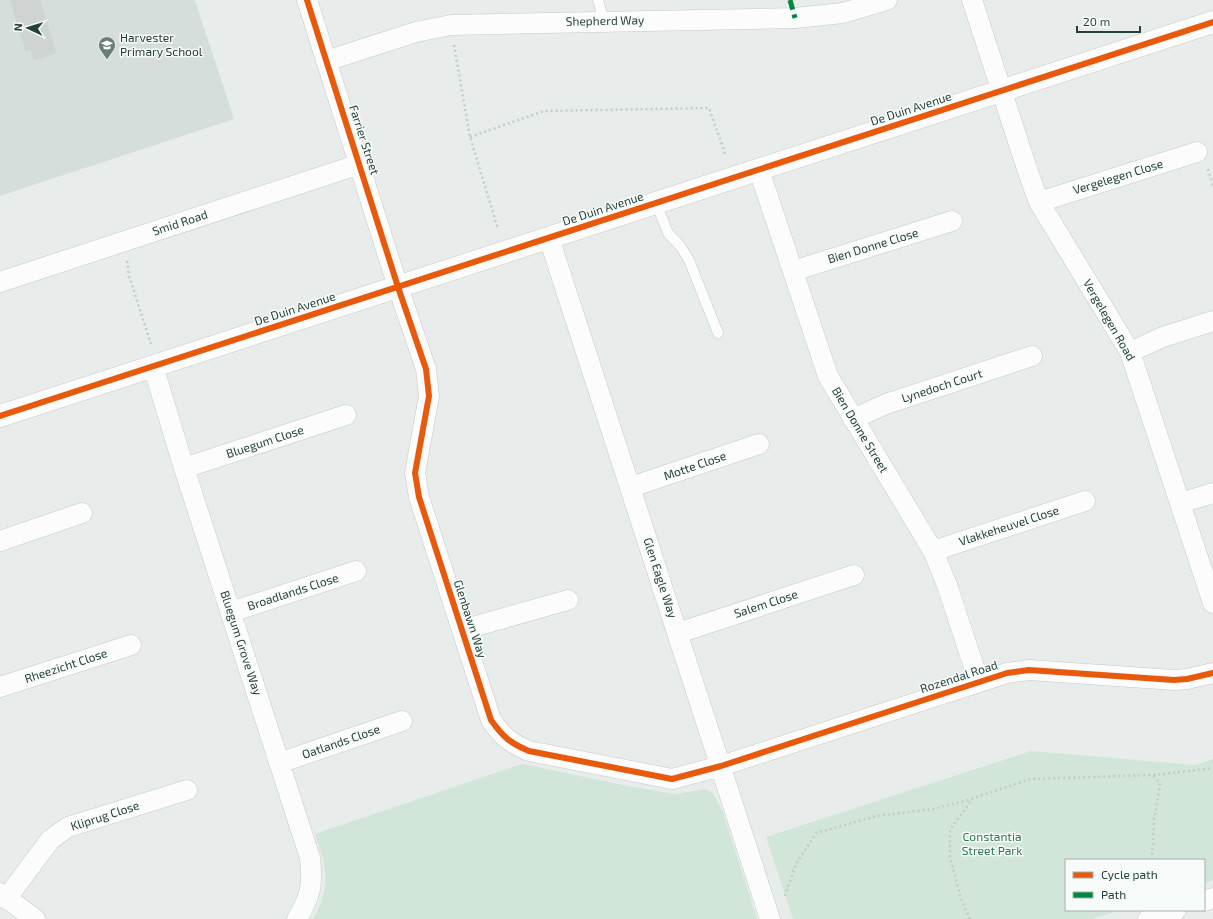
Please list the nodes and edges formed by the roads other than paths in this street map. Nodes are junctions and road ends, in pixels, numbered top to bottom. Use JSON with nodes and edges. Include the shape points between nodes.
{"nodes":[{"id":1,"x":307,"y":0,"type":"edge"},
{"id":2,"x":598,"y":0,"type":"edge"},
{"id":3,"x":887,"y":0,"type":"edge"},
{"id":4,"x":972,"y":0,"type":"edge"},
{"id":5,"x":604,"y":21,"type":"junction"},
{"id":6,"x":1213,"y":22,"type":"edge"},
{"id":7,"x":326,"y":61,"type":"junction"},
{"id":8,"x":1002,"y":91,"type":"junction"},
{"id":9,"x":1197,"y":152,"type":"dead end"},
{"id":10,"x":360,"y":164,"type":"junction"},
{"id":11,"x":759,"y":170,"type":"junction"},
{"id":12,"x":1039,"y":202,"type":"junction"},
{"id":13,"x":656,"y":203,"type":"junction"},
{"id":14,"x":952,"y":222,"type":"dead end"},
{"id":15,"x":549,"y":238,"type":"junction"},
{"id":16,"x":793,"y":271,"type":"junction"},
{"id":17,"x":0,"y":282,"type":"edge"},
{"id":18,"x":398,"y":287,"type":"junction"},
{"id":19,"x":1213,"y":321,"type":"edge"},
{"id":20,"x":718,"y":333,"type":"dead end"},
{"id":21,"x":1130,"y":352,"type":"junction"},
{"id":22,"x":152,"y":356,"type":"junction"},
{"id":23,"x":1032,"y":356,"type":"dead end"},
{"id":24,"x":346,"y":415,"type":"dead end"},
{"id":25,"x":0,"y":416,"type":"edge"},
{"id":26,"x":853,"y":419,"type":"junction"},
{"id":27,"x":759,"y":444,"type":"dead end"},
{"id":28,"x":184,"y":468,"type":"junction"},
{"id":29,"x":631,"y":488,"type":"junction"},
{"id":30,"x":1213,"y":493,"type":"edge"},
{"id":31,"x":1086,"y":501,"type":"dead end"},
{"id":32,"x":1180,"y":503,"type":"junction"},
{"id":33,"x":82,"y":513,"type":"dead end"},
{"id":34,"x":0,"y":540,"type":"edge"},
{"id":35,"x":933,"y":551,"type":"junction"},
{"id":36,"x":356,"y":571,"type":"dead end"},
{"id":37,"x":854,"y":575,"type":"dead end"},
{"id":38,"x":568,"y":600,"type":"dead end"},
{"id":39,"x":1213,"y":603,"type":"edge"},
{"id":40,"x":231,"y":612,"type":"junction"},
{"id":41,"x":462,"y":630,"type":"junction"},
{"id":42,"x":678,"y":633,"type":"junction"},
{"id":43,"x":131,"y":645,"type":"dead end"},
{"id":44,"x":1213,"y":672,"type":"edge"},
{"id":45,"x":979,"y":682,"type":"junction"},
{"id":46,"x":0,"y":688,"type":"edge"},
{"id":47,"x":402,"y":721,"type":"dead end"},
{"id":48,"x":279,"y":763,"type":"junction"},
{"id":49,"x":721,"y":766,"type":"junction"},
{"id":50,"x":187,"y":790,"type":"dead end"},
{"id":51,"x":3,"y":896,"type":"edge"},
{"id":52,"x":1173,"y":911,"type":"edge"},
{"id":53,"x":35,"y":919,"type":"edge"},
{"id":54,"x":297,"y":919,"type":"edge"},
{"id":55,"x":770,"y":919,"type":"edge"},
{"id":56,"x":1148,"y":919,"type":"edge"}],
"edges":[{"from":1,"to":7,"type":"street","name":"Farrier Street"},
{"from":2,"to":5,"type":"lane"},
{"from":3,"to":5,"type":"street","name":"Shepherd Way","via":[[843,13],[794,18]]},
{"from":4,"to":8,"type":"street","name":"Vergelegen Road"},
{"from":5,"to":7,"type":"street","name":"Shepherd Way","via":[[451,25],[416,32]]},
{"from":6,"to":8,"type":"street","name":"De Duin Avenue"},
{"from":7,"to":10,"type":"street","name":"Farrier Street"},
{"from":8,"to":11,"type":"street","name":"De Duin Avenue"},
{"from":8,"to":12,"type":"street","name":"Vergelegen Road"},
{"from":9,"to":12,"type":"street","name":"Vergelegen Close"},
{"from":10,"to":17,"type":"street","name":"Smid Road"},
{"from":10,"to":18,"type":"street","name":"Farrier Street"},
{"from":11,"to":13,"type":"street","name":"De Duin Avenue"},
{"from":11,"to":16,"type":"street","name":"Bien Donne Street"},
{"from":12,"to":21,"type":"street","name":"Vergelegen Road"},
{"from":13,"to":15,"type":"street","name":"De Duin Avenue"},
{"from":13,"to":20,"type":"lane","via":[[668,233],[689,260]]},
{"from":14,"to":16,"type":"street","name":"Bien Donne Close"},
{"from":15,"to":18,"type":"street","name":"De Duin Avenue"},
{"from":15,"to":29,"type":"street","name":"Glen Eagle Way"},
{"from":16,"to":26,"type":"street","name":"Bien Donne Street","via":[[828,376]]},
{"from":18,"to":22,"type":"street","name":"De Duin Avenue"},
{"from":18,"to":41,"type":"street","name":"Glenbawn Way","via":[[426,369],[428,382],[429,396],[416,460],[416,485]]},
{"from":19,"to":21,"type":"street","via":[[1163,337]]},
{"from":21,"to":32,"type":"street","name":"Vergelegen Road"},
{"from":22,"to":25,"type":"street","name":"De Duin Avenue"},
{"from":22,"to":28,"type":"street","name":"Bluegum Grove Way"},
{"from":23,"to":26,"type":"street","name":"Lynedoch Court","via":[[886,404]]},
{"from":24,"to":28,"type":"street","name":"Bluegum Close"},
{"from":26,"to":35,"type":"street","name":"Bien Donne Street"},
{"from":27,"to":29,"type":"street","name":"Motte Close"},
{"from":28,"to":40,"type":"street","name":"Bluegum Grove Way"},
{"from":29,"to":42,"type":"street","name":"Glen Eagle Way"},
{"from":30,"to":32,"type":"street"},
{"from":31,"to":35,"type":"street","name":"Vlakkeheuvel Close"},
{"from":32,"to":39,"type":"street","name":"Vergelegen Road"},
{"from":33,"to":34,"type":"street"},
{"from":35,"to":45,"type":"street","name":"Bien Donne Street"},
{"from":36,"to":40,"type":"street","name":"Broadlands Close"},
{"from":37,"to":42,"type":"street","name":"Salem Close"},
{"from":38,"to":41,"type":"street"},
{"from":40,"to":48,"type":"street","name":"Bluegum Grove Way"},
{"from":41,"to":49,"type":"street","name":"Glenbawn Way","via":[[491,720],[500,733],[513,744],[529,751],[672,779]]},
{"from":42,"to":49,"type":"street","name":"Glen Eagle Way"},
{"from":43,"to":46,"type":"street","name":"Rheezicht Close"},
{"from":44,"to":45,"type":"street","name":"Rozendal Road","via":[[1174,680],[1029,670],[1007,672]]},
{"from":45,"to":49,"type":"street","name":"Rozendal Road"},
{"from":47,"to":48,"type":"street","name":"Oatlands Close"},
{"from":48,"to":54,"type":"street","name":"Bluegum Grove Way","via":[[310,858],[313,882],[306,904]]},
{"from":49,"to":55,"type":"street","name":"Glen Eagle Way"},
{"from":50,"to":51,"type":"street","name":"Kliprug Close","via":[[68,827],[50,840]]},
{"from":51,"to":53,"type":"street"},
{"from":52,"to":56,"type":"street"}]}
